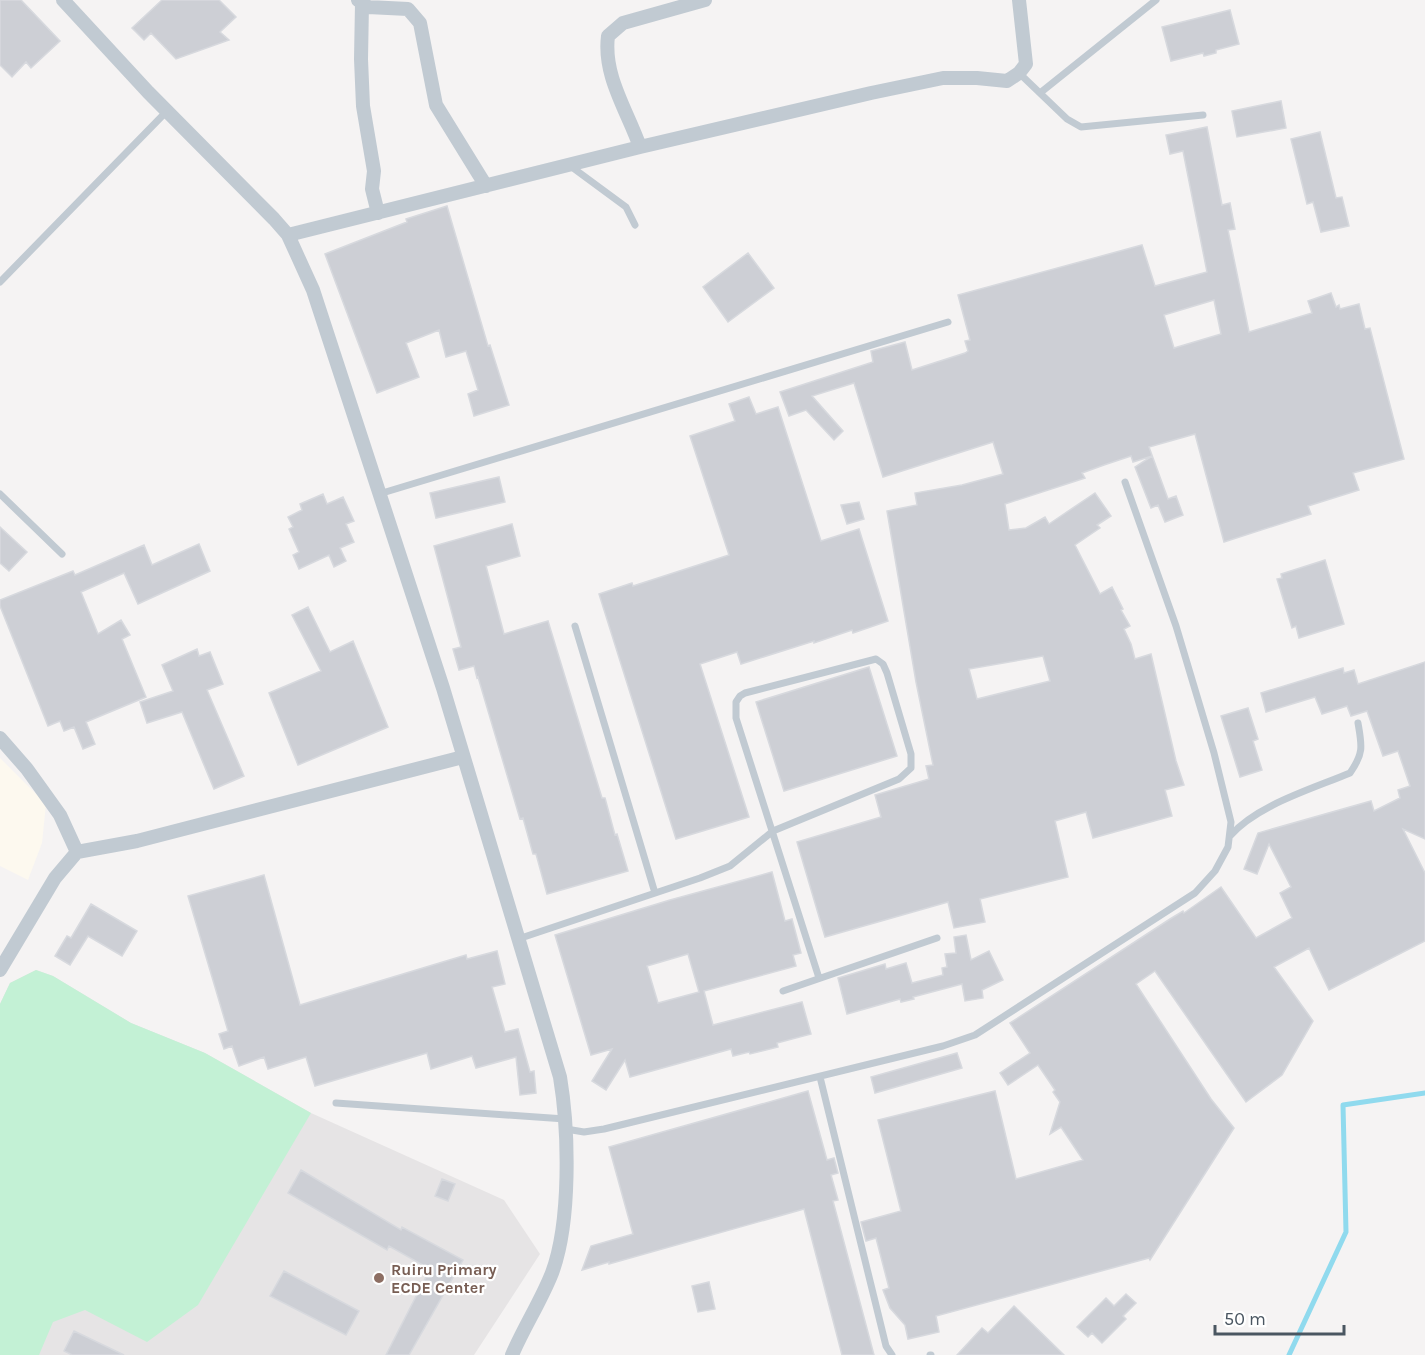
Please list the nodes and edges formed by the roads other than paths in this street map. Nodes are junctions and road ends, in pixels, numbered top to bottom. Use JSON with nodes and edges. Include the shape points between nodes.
{"nodes":[{"id":1,"x":63,"y":0,"type":"edge"},
{"id":2,"x":705,"y":0,"type":"edge"},
{"id":3,"x":1019,"y":0,"type":"edge"},
{"id":4,"x":1156,"y":0,"type":"edge"},
{"id":5,"x":360,"y":2,"type":"edge"},
{"id":6,"x":1019,"y":73,"type":"junction"},
{"id":7,"x":1040,"y":93,"type":"junction"},
{"id":8,"x":167,"y":111,"type":"junction"},
{"id":9,"x":1203,"y":115,"type":"dead end"},
{"id":10,"x":640,"y":147,"type":"junction"},
{"id":11,"x":569,"y":165,"type":"junction"},
{"id":12,"x":486,"y":186,"type":"junction"},
{"id":13,"x":378,"y":213,"type":"junction"},
{"id":14,"x":635,"y":225,"type":"dead end"},
{"id":15,"x":288,"y":235,"type":"junction"},
{"id":16,"x":0,"y":282,"type":"edge"},
{"id":17,"x":948,"y":322,"type":"dead end"},
{"id":18,"x":1125,"y":482,"type":"dead end"},
{"id":19,"x":0,"y":494,"type":"edge"},
{"id":20,"x":379,"y":494,"type":"junction"},
{"id":21,"x":62,"y":554,"type":"dead end"},
{"id":22,"x":575,"y":626,"type":"dead end"},
{"id":23,"x":1358,"y":723,"type":"dead end"},
{"id":24,"x":0,"y":738,"type":"edge"},
{"id":25,"x":463,"y":757,"type":"junction"},
{"id":26,"x":773,"y":831,"type":"junction"},
{"id":27,"x":1230,"y":836,"type":"junction"},
{"id":28,"x":77,"y":852,"type":"junction"},
{"id":29,"x":656,"y":893,"type":"junction"},
{"id":30,"x":937,"y":938,"type":"dead end"},
{"id":31,"x":518,"y":939,"type":"junction"},
{"id":32,"x":0,"y":970,"type":"edge"},
{"id":33,"x":819,"y":978,"type":"junction"},
{"id":34,"x":783,"y":991,"type":"dead end"},
{"id":35,"x":820,"y":1077,"type":"junction"},
{"id":36,"x":336,"y":1103,"type":"dead end"},
{"id":37,"x":566,"y":1124,"type":"junction"},
{"id":38,"x":512,"y":1355,"type":"edge"},
{"id":39,"x":892,"y":1355,"type":"edge"}],
"edges":[{"from":1,"to":8,"type":"street"},
{"from":2,"to":10,"type":"street","via":[[623,23],[608,36],[606,53],[614,86]]},
{"from":3,"to":6,"type":"street","via":[[1026,64]]},
{"from":4,"to":7,"type":"lane"},
{"from":5,"to":12,"type":"street","via":[[368,7],[408,9],[420,23],[436,105]]},
{"from":5,"to":13,"type":"street","via":[[363,106]]},
{"from":6,"to":7,"type":"lane"},
{"from":6,"to":10,"type":"street","via":[[1007,81],[943,78]]},
{"from":7,"to":9,"type":"lane","via":[[1081,127]]},
{"from":8,"to":15,"type":"street"},
{"from":8,"to":16,"type":"lane"},
{"from":10,"to":11,"type":"street"},
{"from":11,"to":12,"type":"street"},
{"from":11,"to":14,"type":"lane","via":[[626,207]]},
{"from":12,"to":13,"type":"street"},
{"from":13,"to":15,"type":"street"},
{"from":15,"to":20,"type":"street","via":[[313,290]]},
{"from":17,"to":20,"type":"lane"},
{"from":18,"to":27,"type":"lane","via":[[1179,636],[1214,753]]},
{"from":19,"to":21,"type":"lane"},
{"from":20,"to":25,"type":"street"},
{"from":22,"to":29,"type":"lane"},
{"from":23,"to":27,"type":"lane","via":[[1360,759],[1350,773],[1255,814]]},
{"from":24,"to":28,"type":"street","via":[[60,815]]},
{"from":25,"to":28,"type":"street","via":[[137,841]]},
{"from":25,"to":31,"type":"street"},
{"from":26,"to":26,"type":"lane","via":[[739,726],[736,702],[745,693],[876,659],[887,673],[911,754],[911,768],[899,779]]},
{"from":26,"to":29,"type":"lane","via":[[730,866]]},
{"from":26,"to":33,"type":"lane"},
{"from":27,"to":35,"type":"lane","via":[[1215,871],[1195,893],[975,1035]]},
{"from":28,"to":32,"type":"street","via":[[56,878]]},
{"from":29,"to":31,"type":"lane"},
{"from":30,"to":33,"type":"lane"},
{"from":31,"to":37,"type":"street","via":[[560,1077]]},
{"from":33,"to":34,"type":"lane"},
{"from":35,"to":37,"type":"lane","via":[[584,1132]]},
{"from":35,"to":39,"type":"lane","via":[[886,1346]]},
{"from":36,"to":37,"type":"lane"},
{"from":37,"to":38,"type":"street","via":[[560,1244],[552,1273]]}]}
